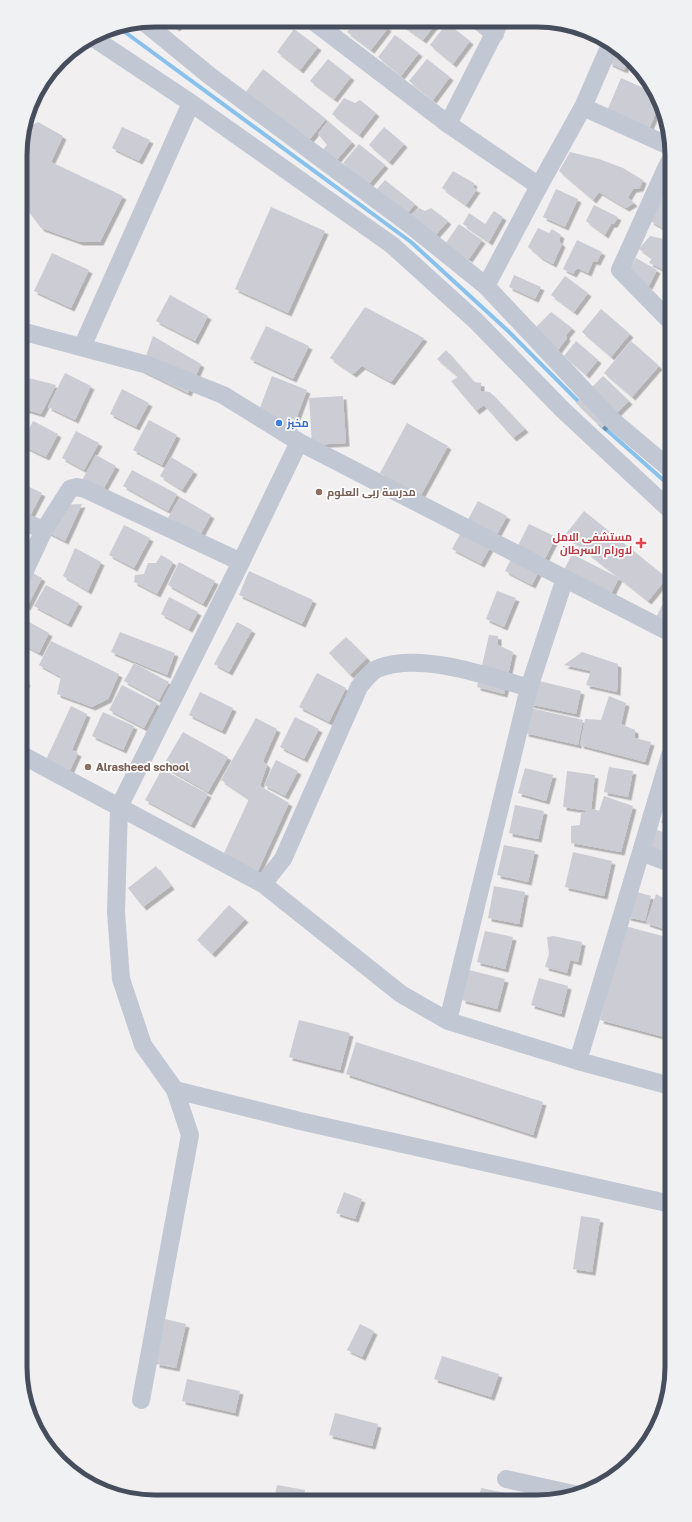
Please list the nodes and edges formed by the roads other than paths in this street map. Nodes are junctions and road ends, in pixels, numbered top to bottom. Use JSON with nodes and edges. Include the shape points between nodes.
{"nodes":[{"id":1,"x":150,"y":27,"type":"edge"},
{"id":2,"x":320,"y":27,"type":"edge"},
{"id":3,"x":498,"y":28,"type":"edge"},
{"id":4,"x":97,"y":40,"type":"edge"},
{"id":5,"x":608,"y":49,"type":"edge"},
{"id":6,"x":192,"y":104,"type":"junction"},
{"id":7,"x":583,"y":107,"type":"junction"},
{"id":8,"x":448,"y":124,"type":"junction"},
{"id":9,"x":664,"y":144,"type":"edge"},
{"id":10,"x":665,"y":171,"type":"edge"},
{"id":11,"x":539,"y":186,"type":"junction"},
{"id":12,"x":486,"y":286,"type":"junction"},
{"id":13,"x":665,"y":316,"type":"edge"},
{"id":14,"x":27,"y":333,"type":"edge"},
{"id":15,"x":82,"y":347,"type":"junction"},
{"id":16,"x":299,"y":442,"type":"junction"},
{"id":17,"x":665,"y":465,"type":"edge"},
{"id":18,"x":665,"y":505,"type":"edge"},
{"id":19,"x":27,"y":523,"type":"edge"},
{"id":20,"x":44,"y":530,"type":"junction"},
{"id":21,"x":240,"y":562,"type":"junction"},
{"id":22,"x":27,"y":566,"type":"edge"},
{"id":23,"x":565,"y":578,"type":"junction"},
{"id":24,"x":665,"y":630,"type":"edge"},
{"id":25,"x":530,"y":688,"type":"junction"},
{"id":26,"x":27,"y":758,"type":"edge"},
{"id":27,"x":665,"y":772,"type":"edge"},
{"id":28,"x":119,"y":807,"type":"junction"},
{"id":29,"x":641,"y":852,"type":"junction"},
{"id":30,"x":665,"y":861,"type":"edge"},
{"id":31,"x":263,"y":884,"type":"junction"},
{"id":32,"x":448,"y":1021,"type":"junction"},
{"id":33,"x":578,"y":1061,"type":"junction"},
{"id":34,"x":665,"y":1084,"type":"edge"},
{"id":35,"x":175,"y":1090,"type":"junction"},
{"id":36,"x":665,"y":1203,"type":"edge"},
{"id":37,"x":141,"y":1400,"type":"dead end"},
{"id":38,"x":506,"y":1479,"type":"dead end"},
{"id":39,"x":565,"y":1492,"type":"edge"}],
"edges":[{"from":1,"to":12,"type":"street","via":[[210,76],[409,224]]},
{"from":2,"to":8,"type":"street"},
{"from":3,"to":8,"type":"street"},
{"from":4,"to":6,"type":"street"},
{"from":5,"to":7,"type":"street"},
{"from":6,"to":15,"type":"street"},
{"from":6,"to":18,"type":"street","via":[[392,245],[476,321],[563,410]]},
{"from":7,"to":9,"type":"street"},
{"from":7,"to":11,"type":"street"},
{"from":8,"to":11,"type":"street"},
{"from":10,"to":13,"type":"street","via":[[620,270]]},
{"from":11,"to":12,"type":"street"},
{"from":12,"to":17,"type":"street","via":[[612,420]]},
{"from":14,"to":15,"type":"street"},
{"from":15,"to":16,"type":"street","via":[[148,365],[223,395]]},
{"from":16,"to":21,"type":"street"},
{"from":16,"to":23,"type":"street"},
{"from":19,"to":20,"type":"street"},
{"from":20,"to":21,"type":"street","via":[[70,489],[77,487]]},
{"from":20,"to":22,"type":"street"},
{"from":21,"to":28,"type":"street"},
{"from":23,"to":24,"type":"street"},
{"from":23,"to":25,"type":"street"},
{"from":25,"to":31,"type":"street","via":[[473,671],[438,665],[403,662],[377,668],[359,687],[283,859]]},
{"from":25,"to":32,"type":"street"},
{"from":26,"to":28,"type":"street"},
{"from":27,"to":29,"type":"street"},
{"from":28,"to":31,"type":"street"},
{"from":28,"to":35,"type":"street","via":[[116,912],[121,979],[143,1045]]},
{"from":29,"to":30,"type":"street"},
{"from":29,"to":33,"type":"street"},
{"from":31,"to":32,"type":"street","via":[[401,994]]},
{"from":32,"to":33,"type":"street"},
{"from":33,"to":34,"type":"street"},
{"from":35,"to":36,"type":"street","via":[[300,1121]]},
{"from":35,"to":37,"type":"street","via":[[190,1135]]},
{"from":38,"to":39,"type":"street"}]}
